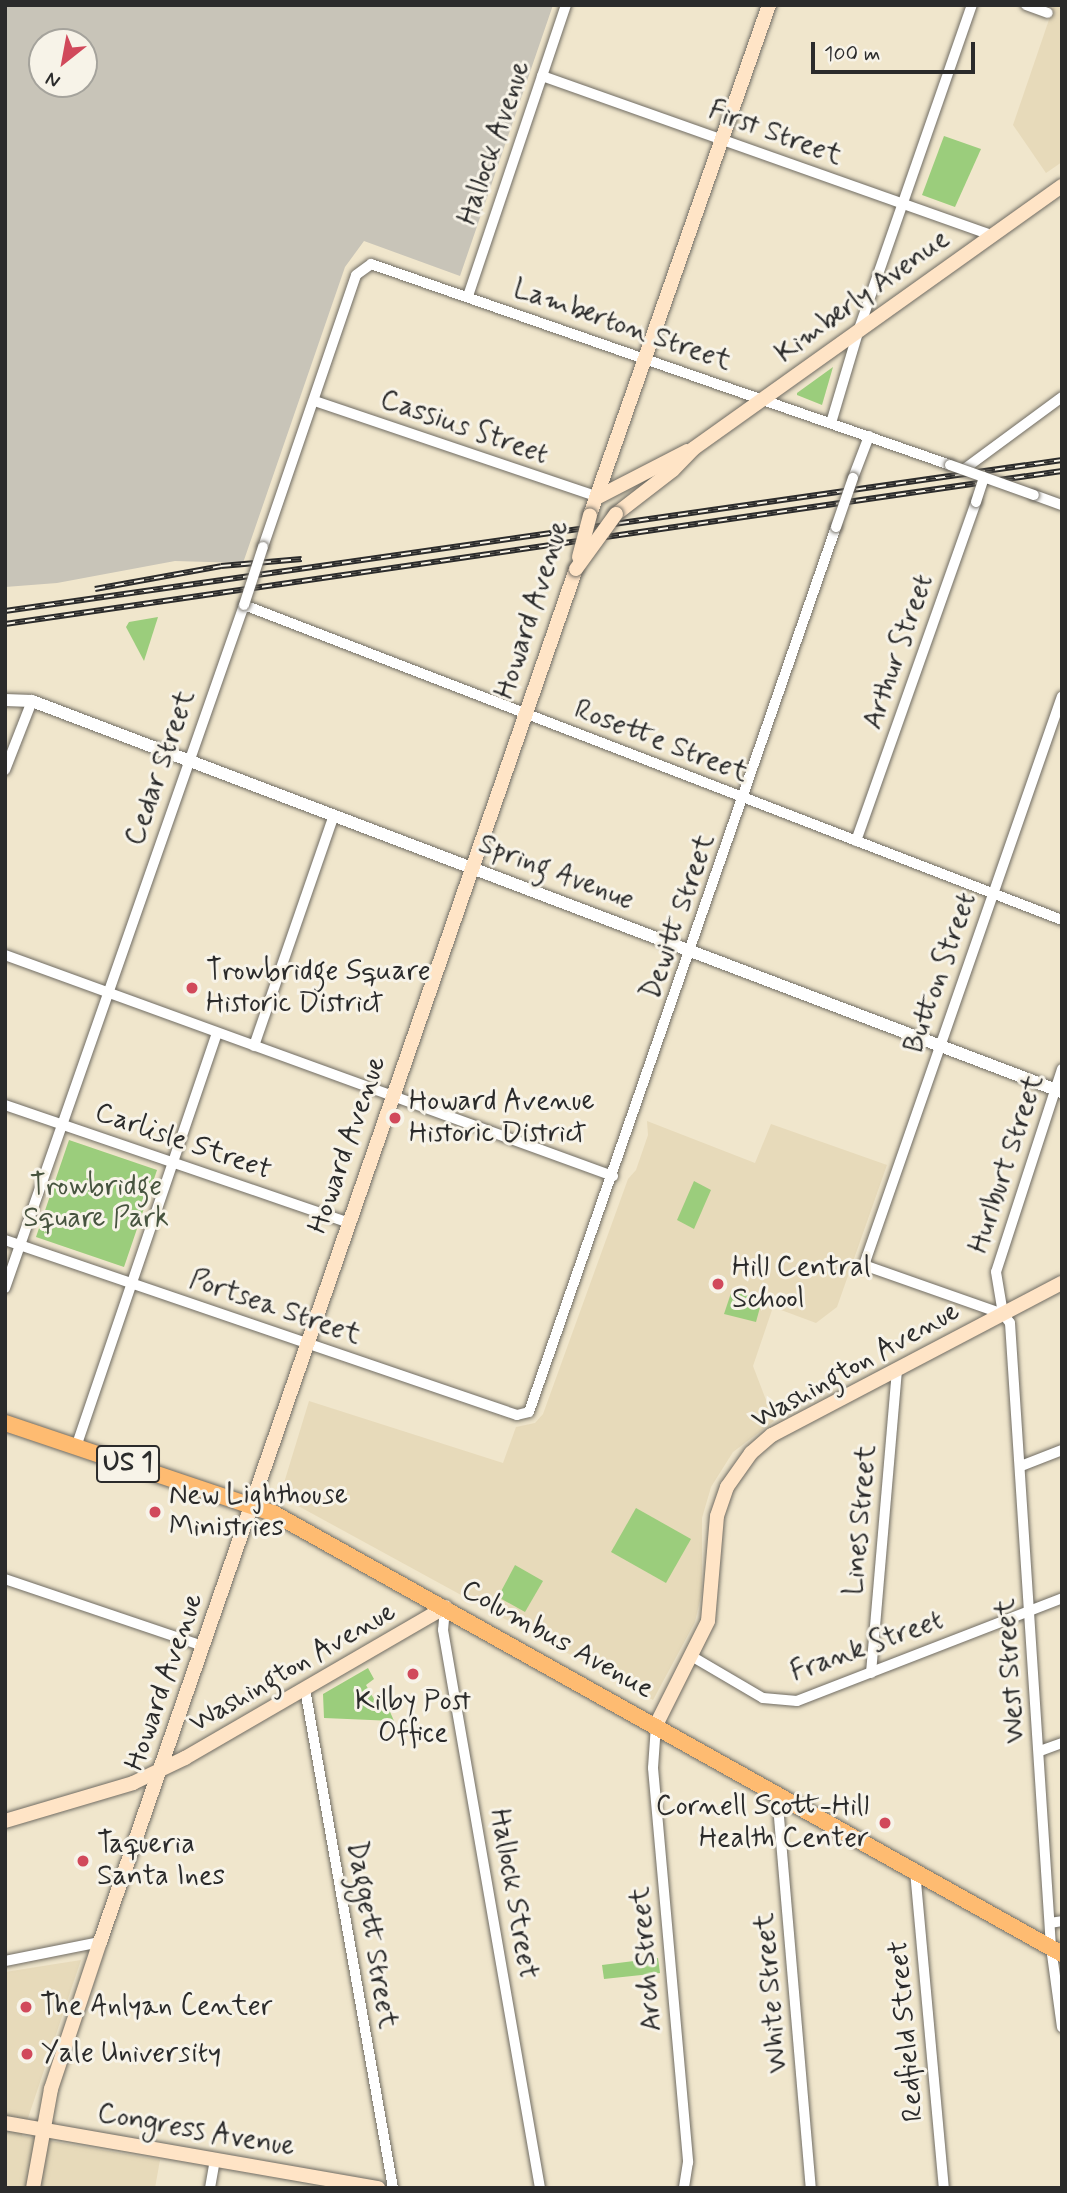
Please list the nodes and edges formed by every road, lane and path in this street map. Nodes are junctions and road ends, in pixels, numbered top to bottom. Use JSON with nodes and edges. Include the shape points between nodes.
{"nodes":[{"id":1,"x":566,"y":5,"type":"edge"},
{"id":2,"x":769,"y":5,"type":"edge"},
{"id":3,"x":972,"y":5,"type":"edge"},
{"id":4,"x":1026,"y":5,"type":"edge"},
{"id":5,"x":1048,"y":13,"type":"dead end"},
{"id":6,"x":542,"y":76,"type":"junction"},
{"id":7,"x":723,"y":139,"type":"junction"},
{"id":8,"x":1062,"y":186,"type":"edge"},
{"id":9,"x":902,"y":204,"type":"junction"},
{"id":10,"x":991,"y":235,"type":"junction"},
{"id":11,"x":365,"y":265,"type":"joint"},
{"id":12,"x":468,"y":296,"type":"junction"},
{"id":13,"x":859,"y":329,"type":"junction"},
{"id":14,"x":648,"y":358,"type":"junction"},
{"id":15,"x":1062,"y":397,"type":"edge"},
{"id":16,"x":763,"y":399,"type":"junction"},
{"id":17,"x":315,"y":401,"type":"junction"},
{"id":18,"x":831,"y":423,"type":"junction"},
{"id":19,"x":869,"y":436,"type":"junction"},
{"id":20,"x":694,"y":449,"type":"junction"},
{"id":21,"x":967,"y":467,"type":"junction"},
{"id":22,"x":984,"y":477,"type":"junction"},
{"id":23,"x":598,"y":497,"type":"junction"},
{"id":24,"x":1062,"y":505,"type":"edge"},
{"id":25,"x":576,"y":569,"type":"junction"},
{"id":26,"x":245,"y":606,"type":"junction"},
{"id":27,"x":1062,"y":696,"type":"edge"},
{"id":28,"x":5,"y":700,"type":"edge"},
{"id":29,"x":32,"y":701,"type":"junction"},
{"id":30,"x":524,"y":714,"type":"junction"},
{"id":31,"x":187,"y":760,"type":"junction"},
{"id":32,"x":5,"y":770,"type":"edge"},
{"id":33,"x":744,"y":799,"type":"junction"},
{"id":34,"x":334,"y":815,"type":"junction"},
{"id":35,"x":856,"y":841,"type":"junction"},
{"id":36,"x":472,"y":866,"type":"junction"},
{"id":37,"x":993,"y":893,"type":"junction"},
{"id":38,"x":1062,"y":920,"type":"edge"},
{"id":39,"x":691,"y":951,"type":"junction"},
{"id":40,"x":5,"y":955,"type":"edge"},
{"id":41,"x":107,"y":992,"type":"junction"},
{"id":42,"x":217,"y":1033,"type":"junction"},
{"id":43,"x":254,"y":1046,"type":"junction"},
{"id":44,"x":939,"y":1046,"type":"junction"},
{"id":45,"x":1062,"y":1069,"type":"edge"},
{"id":46,"x":1058,"y":1091,"type":"edge"},
{"id":47,"x":391,"y":1096,"type":"junction"},
{"id":48,"x":5,"y":1105,"type":"edge"},
{"id":49,"x":62,"y":1124,"type":"junction"},
{"id":50,"x":172,"y":1162,"type":"junction"},
{"id":51,"x":613,"y":1176,"type":"junction"},
{"id":52,"x":347,"y":1222,"type":"junction"},
{"id":53,"x":5,"y":1240,"type":"edge"},
{"id":54,"x":20,"y":1245,"type":"junction"},
{"id":55,"x":131,"y":1282,"type":"junction"},
{"id":56,"x":1062,"y":1283,"type":"edge"},
{"id":57,"x":5,"y":1288,"type":"edge"},
{"id":58,"x":1003,"y":1314,"type":"junction"},
{"id":59,"x":307,"y":1343,"type":"junction"},
{"id":60,"x":897,"y":1370,"type":"junction"},
{"id":61,"x":529,"y":1412,"type":"joint"},
{"id":62,"x":5,"y":1423,"type":"edge"},
{"id":63,"x":76,"y":1447,"type":"junction"},
{"id":64,"x":1062,"y":1450,"type":"edge"},
{"id":65,"x":1021,"y":1466,"type":"junction"},
{"id":66,"x":251,"y":1505,"type":"junction"},
{"id":67,"x":5,"y":1579,"type":"edge"},
{"id":68,"x":1062,"y":1598,"type":"edge"},
{"id":69,"x":445,"y":1607,"type":"junction"},
{"id":70,"x":1029,"y":1611,"type":"junction"},
{"id":71,"x":203,"y":1646,"type":"junction"},
{"id":72,"x":693,"y":1657,"type":"junction"},
{"id":73,"x":871,"y":1673,"type":"junction"},
{"id":74,"x":305,"y":1689,"type":"junction"},
{"id":75,"x":656,"y":1725,"type":"junction"},
{"id":76,"x":1062,"y":1743,"type":"edge"},
{"id":77,"x":1040,"y":1751,"type":"junction"},
{"id":78,"x":160,"y":1770,"type":"junction"},
{"id":79,"x":778,"y":1794,"type":"junction"},
{"id":80,"x":5,"y":1821,"type":"edge"},
{"id":81,"x":915,"y":1870,"type":"junction"},
{"id":82,"x":1062,"y":1921,"type":"edge"},
{"id":83,"x":1050,"y":1923,"type":"junction"},
{"id":84,"x":100,"y":1942,"type":"junction"},
{"id":85,"x":1056,"y":1950,"type":"edge"},
{"id":86,"x":5,"y":1961,"type":"edge"},
{"id":87,"x":1062,"y":2026,"type":"edge"},
{"id":88,"x":5,"y":2123,"type":"edge"},
{"id":89,"x":41,"y":2129,"type":"junction"},
{"id":90,"x":215,"y":2160,"type":"junction"},
{"id":91,"x":369,"y":2187,"type":"edge"},
{"id":92,"x":33,"y":2188,"type":"edge"},
{"id":93,"x":210,"y":2188,"type":"edge"},
{"id":94,"x":393,"y":2188,"type":"edge"},
{"id":95,"x":540,"y":2188,"type":"edge"},
{"id":96,"x":684,"y":2188,"type":"edge"},
{"id":97,"x":811,"y":2188,"type":"edge"},
{"id":98,"x":944,"y":2188,"type":"edge"}],
"edges":[{"from":1,"to":6,"type":"street","name":"Hallock Avenue"},
{"from":2,"to":7,"type":"main road","name":"Howard Avenue"},
{"from":3,"to":9,"type":"street"},
{"from":4,"to":5,"type":"street"},
{"from":6,"to":7,"type":"street","name":"First Street"},
{"from":6,"to":12,"type":"street","name":"Hallock Avenue"},
{"from":7,"to":9,"type":"street","name":"First Street"},
{"from":7,"to":14,"type":"main road","name":"Howard Avenue"},
{"from":8,"to":10,"type":"main road","name":"Kimberly Avenue"},
{"from":9,"to":10,"type":"street","name":"First Street"},
{"from":9,"to":13,"type":"street"},
{"from":10,"to":13,"type":"main road","name":"Kimberly Avenue"},
{"from":11,"to":12,"type":"street","name":"Lamberton Street","via":[[380,265]]},
{"from":11,"to":17,"type":"street","name":"Cedar Street","via":[[356,275]]},
{"from":12,"to":14,"type":"street","name":"Lamberton Street"},
{"from":13,"to":16,"type":"main road","name":"Kimberly Avenue"},
{"from":13,"to":18,"type":"street"},
{"from":14,"to":16,"type":"street","name":"Lamberton Street"},
{"from":14,"to":23,"type":"main road","name":"Howard Avenue"},
{"from":15,"to":21,"type":"street"},
{"from":16,"to":18,"type":"street","name":"Lamberton Street"},
{"from":16,"to":20,"type":"main road","name":"Kimberly Avenue"},
{"from":17,"to":23,"type":"street","name":"Cassius Street"},
{"from":17,"to":26,"type":"street","name":"Cedar Street","bridge":true},
{"from":18,"to":19,"type":"street","name":"Lamberton Street"},
{"from":19,"to":21,"type":"street","name":"Lamberton Street","bridge":true},
{"from":19,"to":33,"type":"street","name":"Dewitt Street","bridge":true},
{"from":20,"to":23,"type":"main road"},
{"from":20,"to":25,"type":"main road","bridge":true,"via":[[616,514]]},
{"from":21,"to":22,"type":"street","name":"Lamberton Street","bridge":true},
{"from":22,"to":24,"type":"street","name":"Lamberton Street","bridge":true},
{"from":22,"to":35,"type":"street","name":"Arthur Street","bridge":true},
{"from":23,"to":25,"type":"main road","name":"Howard Avenue","bridge":true},
{"from":25,"to":30,"type":"main road","name":"Howard Avenue"},
{"from":26,"to":30,"type":"street","name":"Rosette Street"},
{"from":26,"to":31,"type":"street","name":"Cedar Street"},
{"from":27,"to":37,"type":"street","name":"Button Street"},
{"from":28,"to":29,"type":"street","name":"Spring Avenue"},
{"from":29,"to":31,"type":"street","name":"Spring Avenue"},
{"from":29,"to":32,"type":"street"},
{"from":30,"to":33,"type":"street","name":"Rosette Street"},
{"from":30,"to":36,"type":"main road","name":"Howard Avenue"},
{"from":31,"to":34,"type":"street","name":"Spring Avenue"},
{"from":31,"to":41,"type":"street","name":"Cedar Street"},
{"from":33,"to":35,"type":"street","name":"Rosette Street"},
{"from":33,"to":39,"type":"street","name":"Dewitt Street"},
{"from":34,"to":36,"type":"street","name":"Spring Avenue"},
{"from":34,"to":43,"type":"street"},
{"from":35,"to":37,"type":"street","name":"Rosette Street"},
{"from":36,"to":39,"type":"street","name":"Spring Avenue"},
{"from":36,"to":47,"type":"main road","name":"Howard Avenue"},
{"from":37,"to":38,"type":"street","name":"Rosette Street"},
{"from":37,"to":44,"type":"street","name":"Button Street"},
{"from":39,"to":44,"type":"street","name":"Spring Avenue"},
{"from":39,"to":51,"type":"street","name":"Dewitt Street"},
{"from":40,"to":41,"type":"street"},
{"from":41,"to":42,"type":"street"},
{"from":41,"to":49,"type":"street","name":"Cedar Street"},
{"from":42,"to":43,"type":"street"},
{"from":42,"to":50,"type":"street"},
{"from":43,"to":47,"type":"street"},
{"from":44,"to":46,"type":"street","name":"Spring Avenue"},
{"from":44,"to":58,"type":"street","name":"Button Street","via":[[864,1265]]},
{"from":45,"to":46,"type":"street","name":"Hurlburt Street"},
{"from":46,"to":58,"type":"street","name":"Hurlburt Street","via":[[996,1272]]},
{"from":47,"to":51,"type":"street"},
{"from":47,"to":52,"type":"main road","name":"Howard Avenue"},
{"from":48,"to":49,"type":"street","name":"Carlisle Street"},
{"from":49,"to":50,"type":"street","name":"Carlisle Street"},
{"from":49,"to":54,"type":"street","name":"Cedar Street"},
{"from":50,"to":52,"type":"street","name":"Carlisle Street"},
{"from":50,"to":55,"type":"street"},
{"from":51,"to":61,"type":"street","name":"Dewitt Street"},
{"from":52,"to":59,"type":"main road","name":"Howard Avenue"},
{"from":53,"to":54,"type":"street","name":"Portsea Street"},
{"from":54,"to":55,"type":"street","name":"Portsea Street"},
{"from":54,"to":57,"type":"street","name":"Cedar Street"},
{"from":55,"to":59,"type":"street","name":"Portsea Street"},
{"from":55,"to":63,"type":"street"},
{"from":56,"to":58,"type":"main road","name":"Washington Avenue"},
{"from":58,"to":60,"type":"main road","name":"Washington Avenue"},
{"from":58,"to":65,"type":"street","name":"West Street","via":[[1010,1323]]},
{"from":59,"to":61,"type":"street","name":"Portsea Street","via":[[517,1415]]},
{"from":59,"to":66,"type":"main road","name":"Howard Avenue"},
{"from":60,"to":72,"type":"main road","name":"Washington Avenue","via":[[772,1435],[735,1473],[717,1516],[712,1605]]},
{"from":60,"to":73,"type":"street","name":"Lines Street"},
{"from":62,"to":63,"type":"main road","name":"Columbus Avenue","number":"US 1"},
{"from":63,"to":66,"type":"main road","name":"Columbus Avenue","number":"US 1"},
{"from":64,"to":65,"type":"street"},
{"from":65,"to":70,"type":"street","name":"West Street"},
{"from":66,"to":69,"type":"main road","name":"Columbus Avenue","number":"US 1"},
{"from":66,"to":71,"type":"main road","name":"Howard Avenue"},
{"from":67,"to":71,"type":"street"},
{"from":68,"to":70,"type":"street","name":"Frank Street"},
{"from":69,"to":74,"type":"main road","name":"Washington Avenue"},
{"from":69,"to":75,"type":"main road","name":"Columbus Avenue","number":"US 1"},
{"from":69,"to":95,"type":"street","name":"Hallock Street","via":[[443,1630]]},
{"from":70,"to":73,"type":"street","name":"Frank Street"},
{"from":70,"to":77,"type":"street","name":"West Street"},
{"from":71,"to":78,"type":"main road","name":"Howard Avenue"},
{"from":72,"to":73,"type":"street","name":"Frank Street","via":[[776,1701],[797,1701]]},
{"from":72,"to":75,"type":"main road","name":"Washington Avenue"},
{"from":74,"to":78,"type":"main road","name":"Washington Avenue"},
{"from":74,"to":94,"type":"street","name":"Daggett Street"},
{"from":75,"to":79,"type":"main road","name":"Columbus Avenue","number":"US 1"},
{"from":75,"to":96,"type":"street","name":"Arch Street","via":[[653,1768],[688,2162]]},
{"from":76,"to":77,"type":"street"},
{"from":77,"to":83,"type":"street","name":"West Street"},
{"from":78,"to":80,"type":"main road","name":"Washington Avenue","via":[[133,1783]]},
{"from":78,"to":84,"type":"main road","name":"Howard Avenue"},
{"from":79,"to":81,"type":"main road","name":"Columbus Avenue","number":"US 1"},
{"from":79,"to":97,"type":"street","name":"White Street"},
{"from":81,"to":85,"type":"main road","name":"Columbus Avenue","number":"US 1"},
{"from":81,"to":98,"type":"street","name":"Redfield Street"},
{"from":82,"to":83,"type":"street"},
{"from":83,"to":85,"type":"street","name":"West Street"},
{"from":84,"to":86,"type":"street"},
{"from":84,"to":89,"type":"main road","name":"Howard Avenue"},
{"from":85,"to":87,"type":"street","name":"West Street"},
{"from":88,"to":89,"type":"main road","name":"Congress Avenue"},
{"from":89,"to":90,"type":"main road","name":"Congress Avenue"},
{"from":89,"to":92,"type":"main road","name":"Howard Avenue"},
{"from":90,"to":91,"type":"main road","name":"Congress Avenue"},
{"from":90,"to":93,"type":"street"}]}
